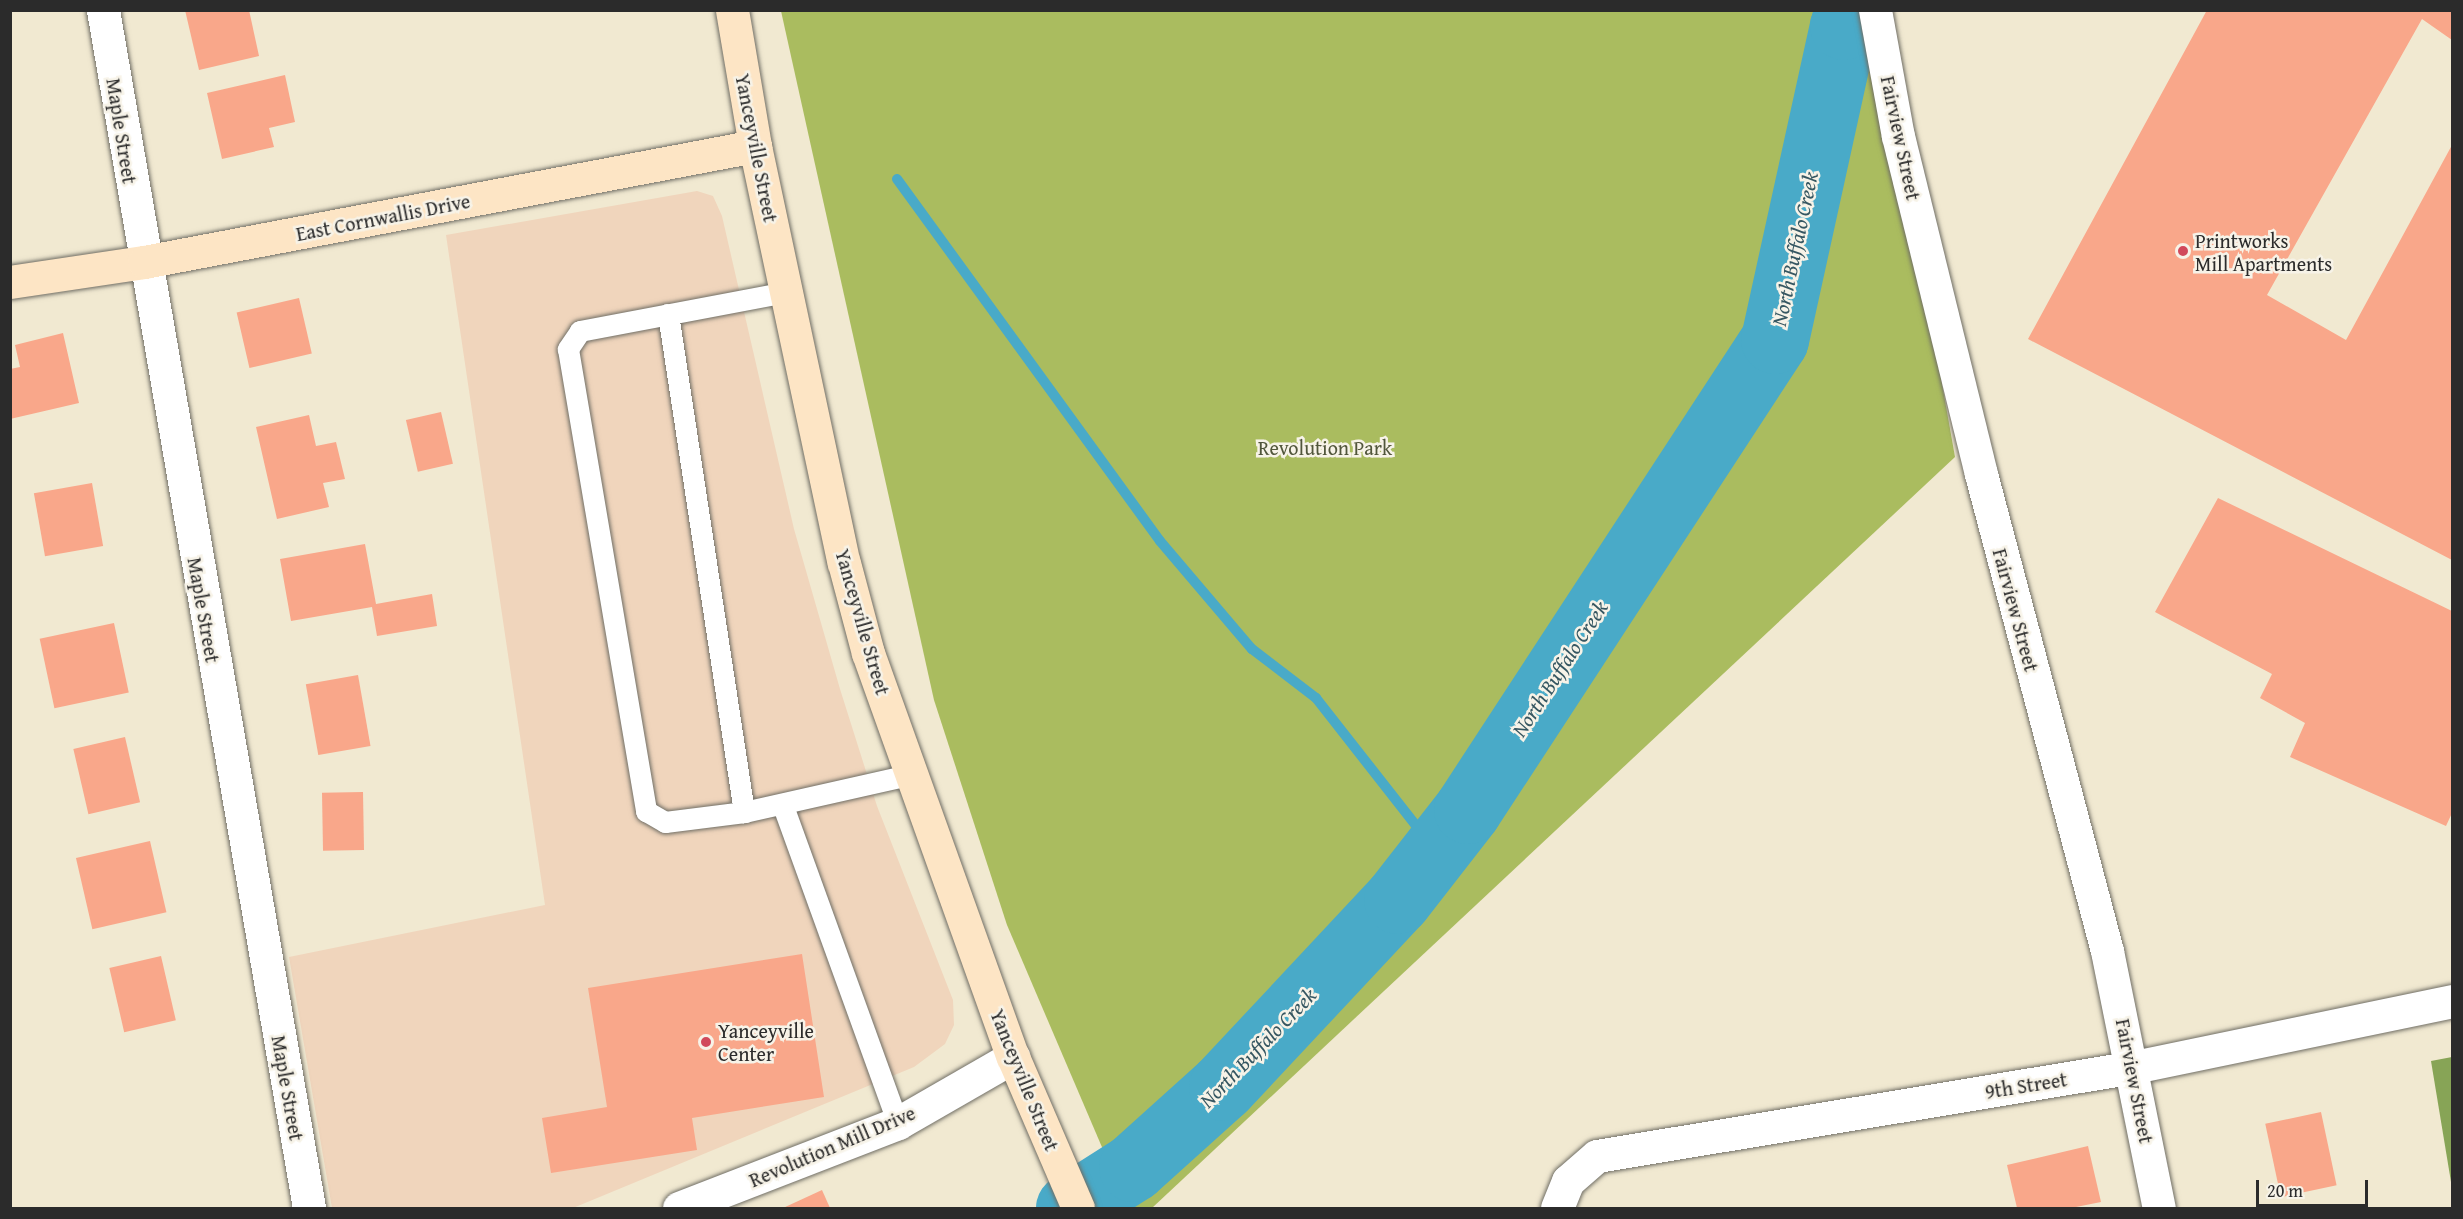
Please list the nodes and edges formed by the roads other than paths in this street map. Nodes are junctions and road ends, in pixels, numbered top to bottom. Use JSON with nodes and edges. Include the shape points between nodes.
{"nodes":[{"id":1,"x":102,"y":10,"type":"edge"},
{"id":2,"x":732,"y":10,"type":"edge"},
{"id":3,"x":1875,"y":10,"type":"edge"},
{"id":4,"x":755,"y":146,"type":"junction"},
{"id":5,"x":144,"y":262,"type":"junction"},
{"id":6,"x":10,"y":282,"type":"edge"},
{"id":7,"x":786,"y":292,"type":"junction"},
{"id":8,"x":668,"y":314,"type":"junction"},
{"id":9,"x":912,"y":774,"type":"junction"},
{"id":10,"x":783,"y":806,"type":"junction"},
{"id":11,"x":744,"y":812,"type":"junction"},
{"id":12,"x":2452,"y":1001,"type":"edge"},
{"id":13,"x":1013,"y":1057,"type":"junction"},
{"id":14,"x":2134,"y":1067,"type":"junction"},
{"id":15,"x":898,"y":1123,"type":"junction"},
{"id":16,"x":309,"y":1209,"type":"edge"},
{"id":17,"x":679,"y":1209,"type":"edge"},
{"id":18,"x":1078,"y":1209,"type":"edge"},
{"id":19,"x":1557,"y":1209,"type":"edge"},
{"id":20,"x":2159,"y":1209,"type":"edge"}],
"edges":[{"from":1,"to":5,"type":"street","name":"Maple Street"},
{"from":2,"to":4,"type":"main road","name":"Yanceyville Street"},
{"from":3,"to":14,"type":"street","name":"Fairview Street","via":[[1981,474]]},
{"from":4,"to":5,"type":"main road","name":"East Cornwallis Drive"},
{"from":4,"to":7,"type":"main road","name":"Yanceyville Street"},
{"from":5,"to":6,"type":"main road","name":"East Cornwallis Drive"},
{"from":5,"to":16,"type":"street","name":"Maple Street"},
{"from":7,"to":8,"type":"lane"},
{"from":7,"to":9,"type":"main road","name":"Yanceyville Street","via":[[844,563]]},
{"from":8,"to":11,"type":"lane"},
{"from":8,"to":11,"type":"lane","via":[[580,331],[568,349],[646,811],[666,822]]},
{"from":9,"to":10,"type":"lane"},
{"from":9,"to":13,"type":"main road","name":"Yanceyville Street"},
{"from":10,"to":11,"type":"lane"},
{"from":10,"to":15,"type":"lane"},
{"from":12,"to":14,"type":"street","name":"9th Street"},
{"from":13,"to":15,"type":"street","name":"Revolution Mill Drive"},
{"from":13,"to":18,"type":"main road","name":"Yanceyville Street"},
{"from":14,"to":19,"type":"street","name":"9th Street","via":[[1597,1156],[1568,1181]]},
{"from":14,"to":20,"type":"street","name":"Fairview Street"},
{"from":15,"to":17,"type":"street","name":"Revolution Mill Drive"}]}
